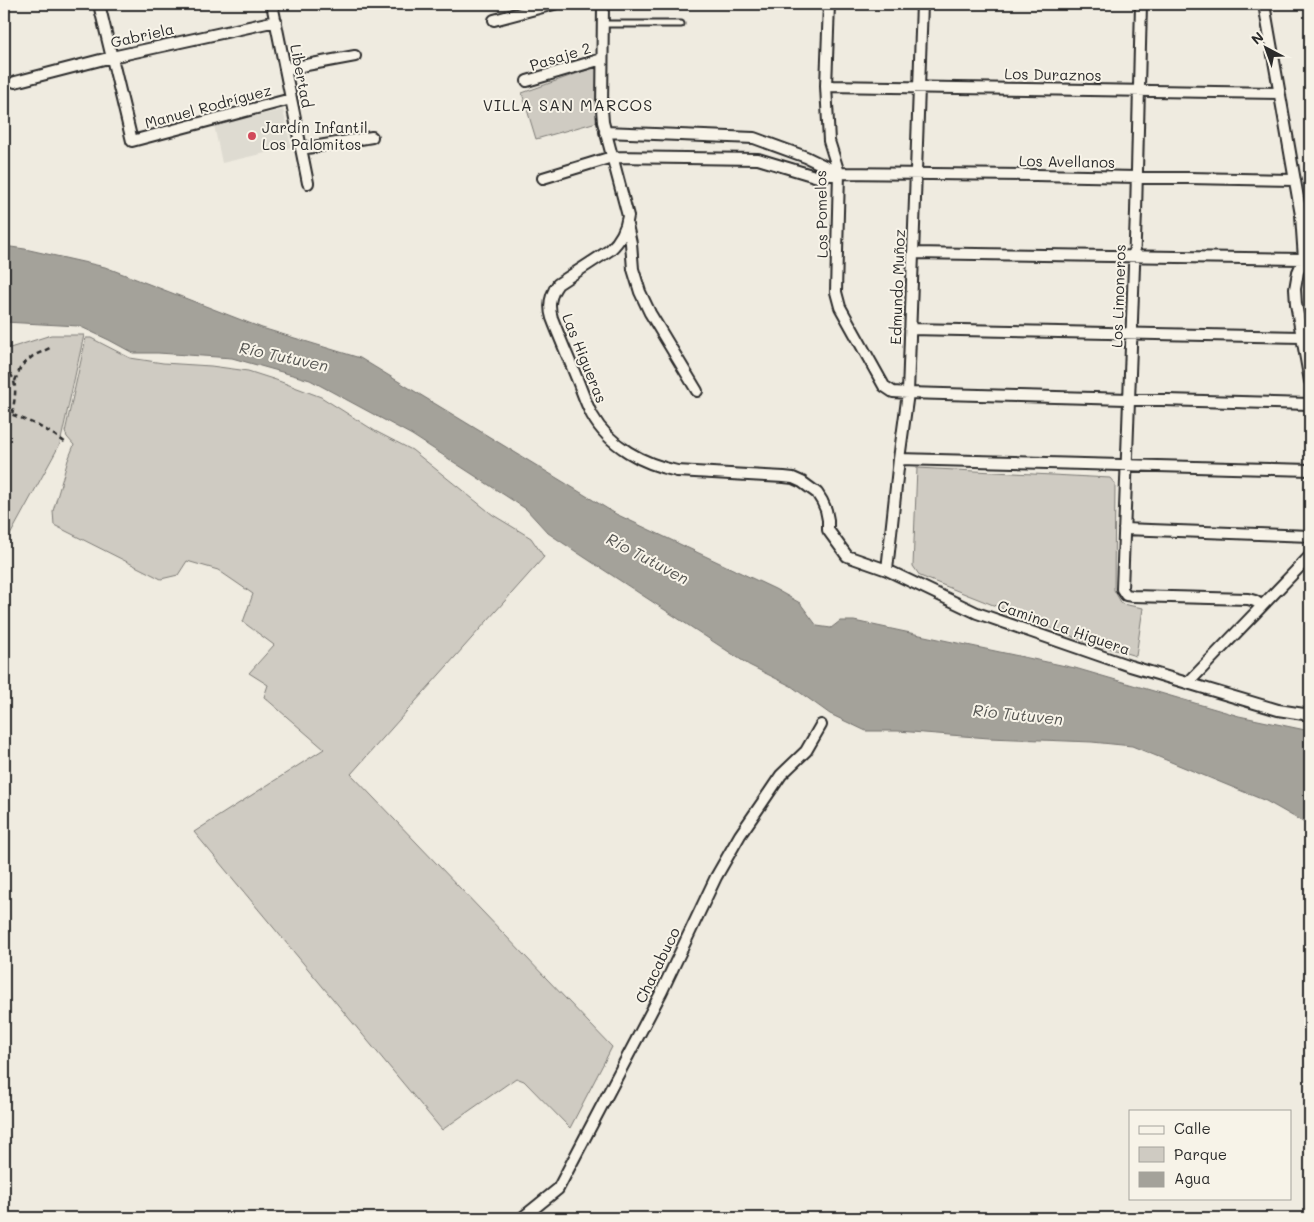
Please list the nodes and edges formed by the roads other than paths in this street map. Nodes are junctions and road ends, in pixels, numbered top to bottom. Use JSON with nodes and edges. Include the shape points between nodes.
{"nodes":[{"id":1,"x":99,"y":4,"type":"edge"},
{"id":2,"x":272,"y":4,"type":"edge"},
{"id":3,"x":554,"y":4,"type":"edge"},
{"id":4,"x":603,"y":4,"type":"edge"},
{"id":5,"x":829,"y":4,"type":"edge"},
{"id":6,"x":922,"y":4,"type":"edge"},
{"id":7,"x":1141,"y":4,"type":"edge"},
{"id":8,"x":1264,"y":4,"type":"edge"},
{"id":9,"x":494,"y":20,"type":"dead end"},
{"id":10,"x":276,"y":21,"type":"junction"},
{"id":11,"x":603,"y":24,"type":"junction"},
{"id":12,"x":681,"y":24,"type":"dead end"},
{"id":13,"x":355,"y":56,"type":"dead end"},
{"id":14,"x":112,"y":57,"type":"junction"},
{"id":15,"x":602,"y":58,"type":"junction"},
{"id":16,"x":285,"y":69,"type":"junction"},
{"id":17,"x":16,"y":82,"type":"dead end"},
{"id":18,"x":527,"y":82,"type":"dead end"},
{"id":19,"x":826,"y":86,"type":"junction"},
{"id":20,"x":919,"y":88,"type":"junction"},
{"id":21,"x":1138,"y":91,"type":"junction"},
{"id":22,"x":1279,"y":93,"type":"junction"},
{"id":23,"x":292,"y":99,"type":"junction"},
{"id":24,"x":605,"y":132,"type":"junction"},
{"id":25,"x":372,"y":137,"type":"dead end"},
{"id":26,"x":301,"y":149,"type":"junction"},
{"id":27,"x":612,"y":157,"type":"junction"},
{"id":28,"x":839,"y":173,"type":"junction"},
{"id":29,"x":916,"y":174,"type":"junction"},
{"id":30,"x":1136,"y":177,"type":"junction"},
{"id":31,"x":543,"y":178,"type":"dead end"},
{"id":32,"x":1294,"y":180,"type":"junction"},
{"id":33,"x":308,"y":183,"type":"dead end"},
{"id":34,"x":627,"y":225,"type":"junction"},
{"id":35,"x":913,"y":253,"type":"junction"},
{"id":36,"x":1134,"y":256,"type":"junction"},
{"id":37,"x":1304,"y":259,"type":"junction"},
{"id":38,"x":910,"y":328,"type":"junction"},
{"id":39,"x":1131,"y":333,"type":"junction"},
{"id":40,"x":1302,"y":336,"type":"junction"},
{"id":41,"x":1310,"y":381,"type":"edge"},
{"id":42,"x":697,"y":391,"type":"dead end"},
{"id":43,"x":908,"y":393,"type":"junction"},
{"id":44,"x":1129,"y":399,"type":"junction"},
{"id":45,"x":1310,"y":404,"type":"edge"},
{"id":46,"x":899,"y":459,"type":"junction"},
{"id":47,"x":1126,"y":465,"type":"junction"},
{"id":48,"x":1310,"y":470,"type":"edge"},
{"id":49,"x":1124,"y":529,"type":"junction"},
{"id":50,"x":828,"y":530,"type":"joint"},
{"id":51,"x":1310,"y":536,"type":"edge"},
{"id":52,"x":1310,"y":556,"type":"edge"},
{"id":53,"x":887,"y":570,"type":"junction"},
{"id":54,"x":1262,"y":606,"type":"junction"},
{"id":55,"x":1188,"y":683,"type":"junction"},
{"id":56,"x":1310,"y":715,"type":"edge"},
{"id":57,"x":821,"y":725,"type":"dead end"},
{"id":58,"x":522,"y":1218,"type":"edge"}],
"edges":[{"from":1,"to":14,"type":"street"},
{"from":2,"to":10,"type":"street","name":"Libertad"},
{"from":3,"to":9,"type":"street"},
{"from":4,"to":11,"type":"street"},
{"from":5,"to":19,"type":"street","name":"Los Pomelos"},
{"from":6,"to":20,"type":"street","name":"Edmundo Muñoz"},
{"from":7,"to":21,"type":"street","name":"Los Limoneros"},
{"from":8,"to":22,"type":"street"},
{"from":10,"to":14,"type":"street","name":"Gabriela"},
{"from":10,"to":16,"type":"street","name":"Libertad"},
{"from":11,"to":12,"type":"lane"},
{"from":11,"to":15,"type":"street"},
{"from":13,"to":16,"type":"street"},
{"from":14,"to":17,"type":"street","name":"Gabriela"},
{"from":14,"to":23,"type":"street","name":"Manuel Rodríguez","via":[[132,141]]},
{"from":15,"to":18,"type":"street","name":"Pasaje 2"},
{"from":15,"to":24,"type":"street"},
{"from":16,"to":23,"type":"street","name":"Libertad"},
{"from":19,"to":20,"type":"street","name":"Los Duraznos"},
{"from":19,"to":28,"type":"street","name":"Los Pomelos","via":[[829,140]]},
{"from":20,"to":21,"type":"street","name":"Los Duraznos"},
{"from":20,"to":29,"type":"street","name":"Edmundo Muñoz"},
{"from":21,"to":22,"type":"street","name":"Los Duraznos"},
{"from":21,"to":30,"type":"street","name":"Los Limoneros"},
{"from":22,"to":32,"type":"street"},
{"from":23,"to":26,"type":"street","name":"Libertad"},
{"from":24,"to":27,"type":"street"},
{"from":24,"to":28,"type":"street","name":"Los Avellanos","via":[[754,138]]},
{"from":25,"to":26,"type":"street"},
{"from":26,"to":33,"type":"street","name":"Libertad"},
{"from":27,"to":28,"type":"street","name":"Los Avellanos","via":[[758,159],[818,177]]},
{"from":27,"to":31,"type":"street","name":"Los Avellanos"},
{"from":27,"to":34,"type":"street","via":[[628,216]]},
{"from":28,"to":29,"type":"street","name":"Los Avellanos"},
{"from":28,"to":43,"type":"street","name":"Los Pomelos","via":[[836,292],[840,308],[884,386],[893,392]]},
{"from":29,"to":30,"type":"street","name":"Los Avellanos"},
{"from":29,"to":35,"type":"street","name":"Edmundo Muñoz"},
{"from":30,"to":32,"type":"street","name":"Los Avellanos"},
{"from":30,"to":36,"type":"street","name":"Los Limoneros"},
{"from":32,"to":37,"type":"street","via":[[1301,215]]},
{"from":34,"to":42,"type":"street","via":[[642,298]]},
{"from":34,"to":50,"type":"street","name":"Las Higueras","via":[[620,240],[610,250],[558,284],[550,297],[552,318],[592,415],[617,444],[651,464],[677,471],[784,477],[802,482],[822,501]]},
{"from":35,"to":36,"type":"street"},
{"from":35,"to":38,"type":"street","name":"Edmundo Muñoz"},
{"from":36,"to":37,"type":"street"},
{"from":36,"to":39,"type":"street","name":"Los Limoneros"},
{"from":37,"to":40,"type":"street","via":[[1295,289]]},
{"from":38,"to":39,"type":"street"},
{"from":38,"to":43,"type":"street","name":"Edmundo Muñoz"},
{"from":39,"to":40,"type":"street"},
{"from":39,"to":44,"type":"street","name":"Los Limoneros"},
{"from":40,"to":41,"type":"street"},
{"from":43,"to":44,"type":"street","name":"Los Pomelos"},
{"from":43,"to":46,"type":"street","name":"Edmundo Muñoz"},
{"from":44,"to":45,"type":"street","name":"Los Pomelos"},
{"from":44,"to":47,"type":"street","name":"Los Limoneros"},
{"from":46,"to":47,"type":"street"},
{"from":46,"to":53,"type":"street","name":"Edmundo Muñoz"},
{"from":47,"to":48,"type":"street"},
{"from":47,"to":49,"type":"street","name":"Los Limoneros"},
{"from":49,"to":51,"type":"street"},
{"from":49,"to":54,"type":"street","name":"Los Limoneros","via":[[1122,589],[1126,595],[1248,599]]},
{"from":50,"to":53,"type":"street","name":"Camino La Higuera","via":[[847,556]]},
{"from":52,"to":54,"type":"street"},
{"from":53,"to":55,"type":"street","name":"Camino La Higuera","via":[[977,613]]},
{"from":54,"to":55,"type":"street"},
{"from":55,"to":56,"type":"street","name":"Camino La Higuera","via":[[1278,710]]},
{"from":57,"to":58,"type":"street","name":"Chacabuco","via":[[806,751],[781,775],[716,877],[661,993],[558,1189]]}]}
